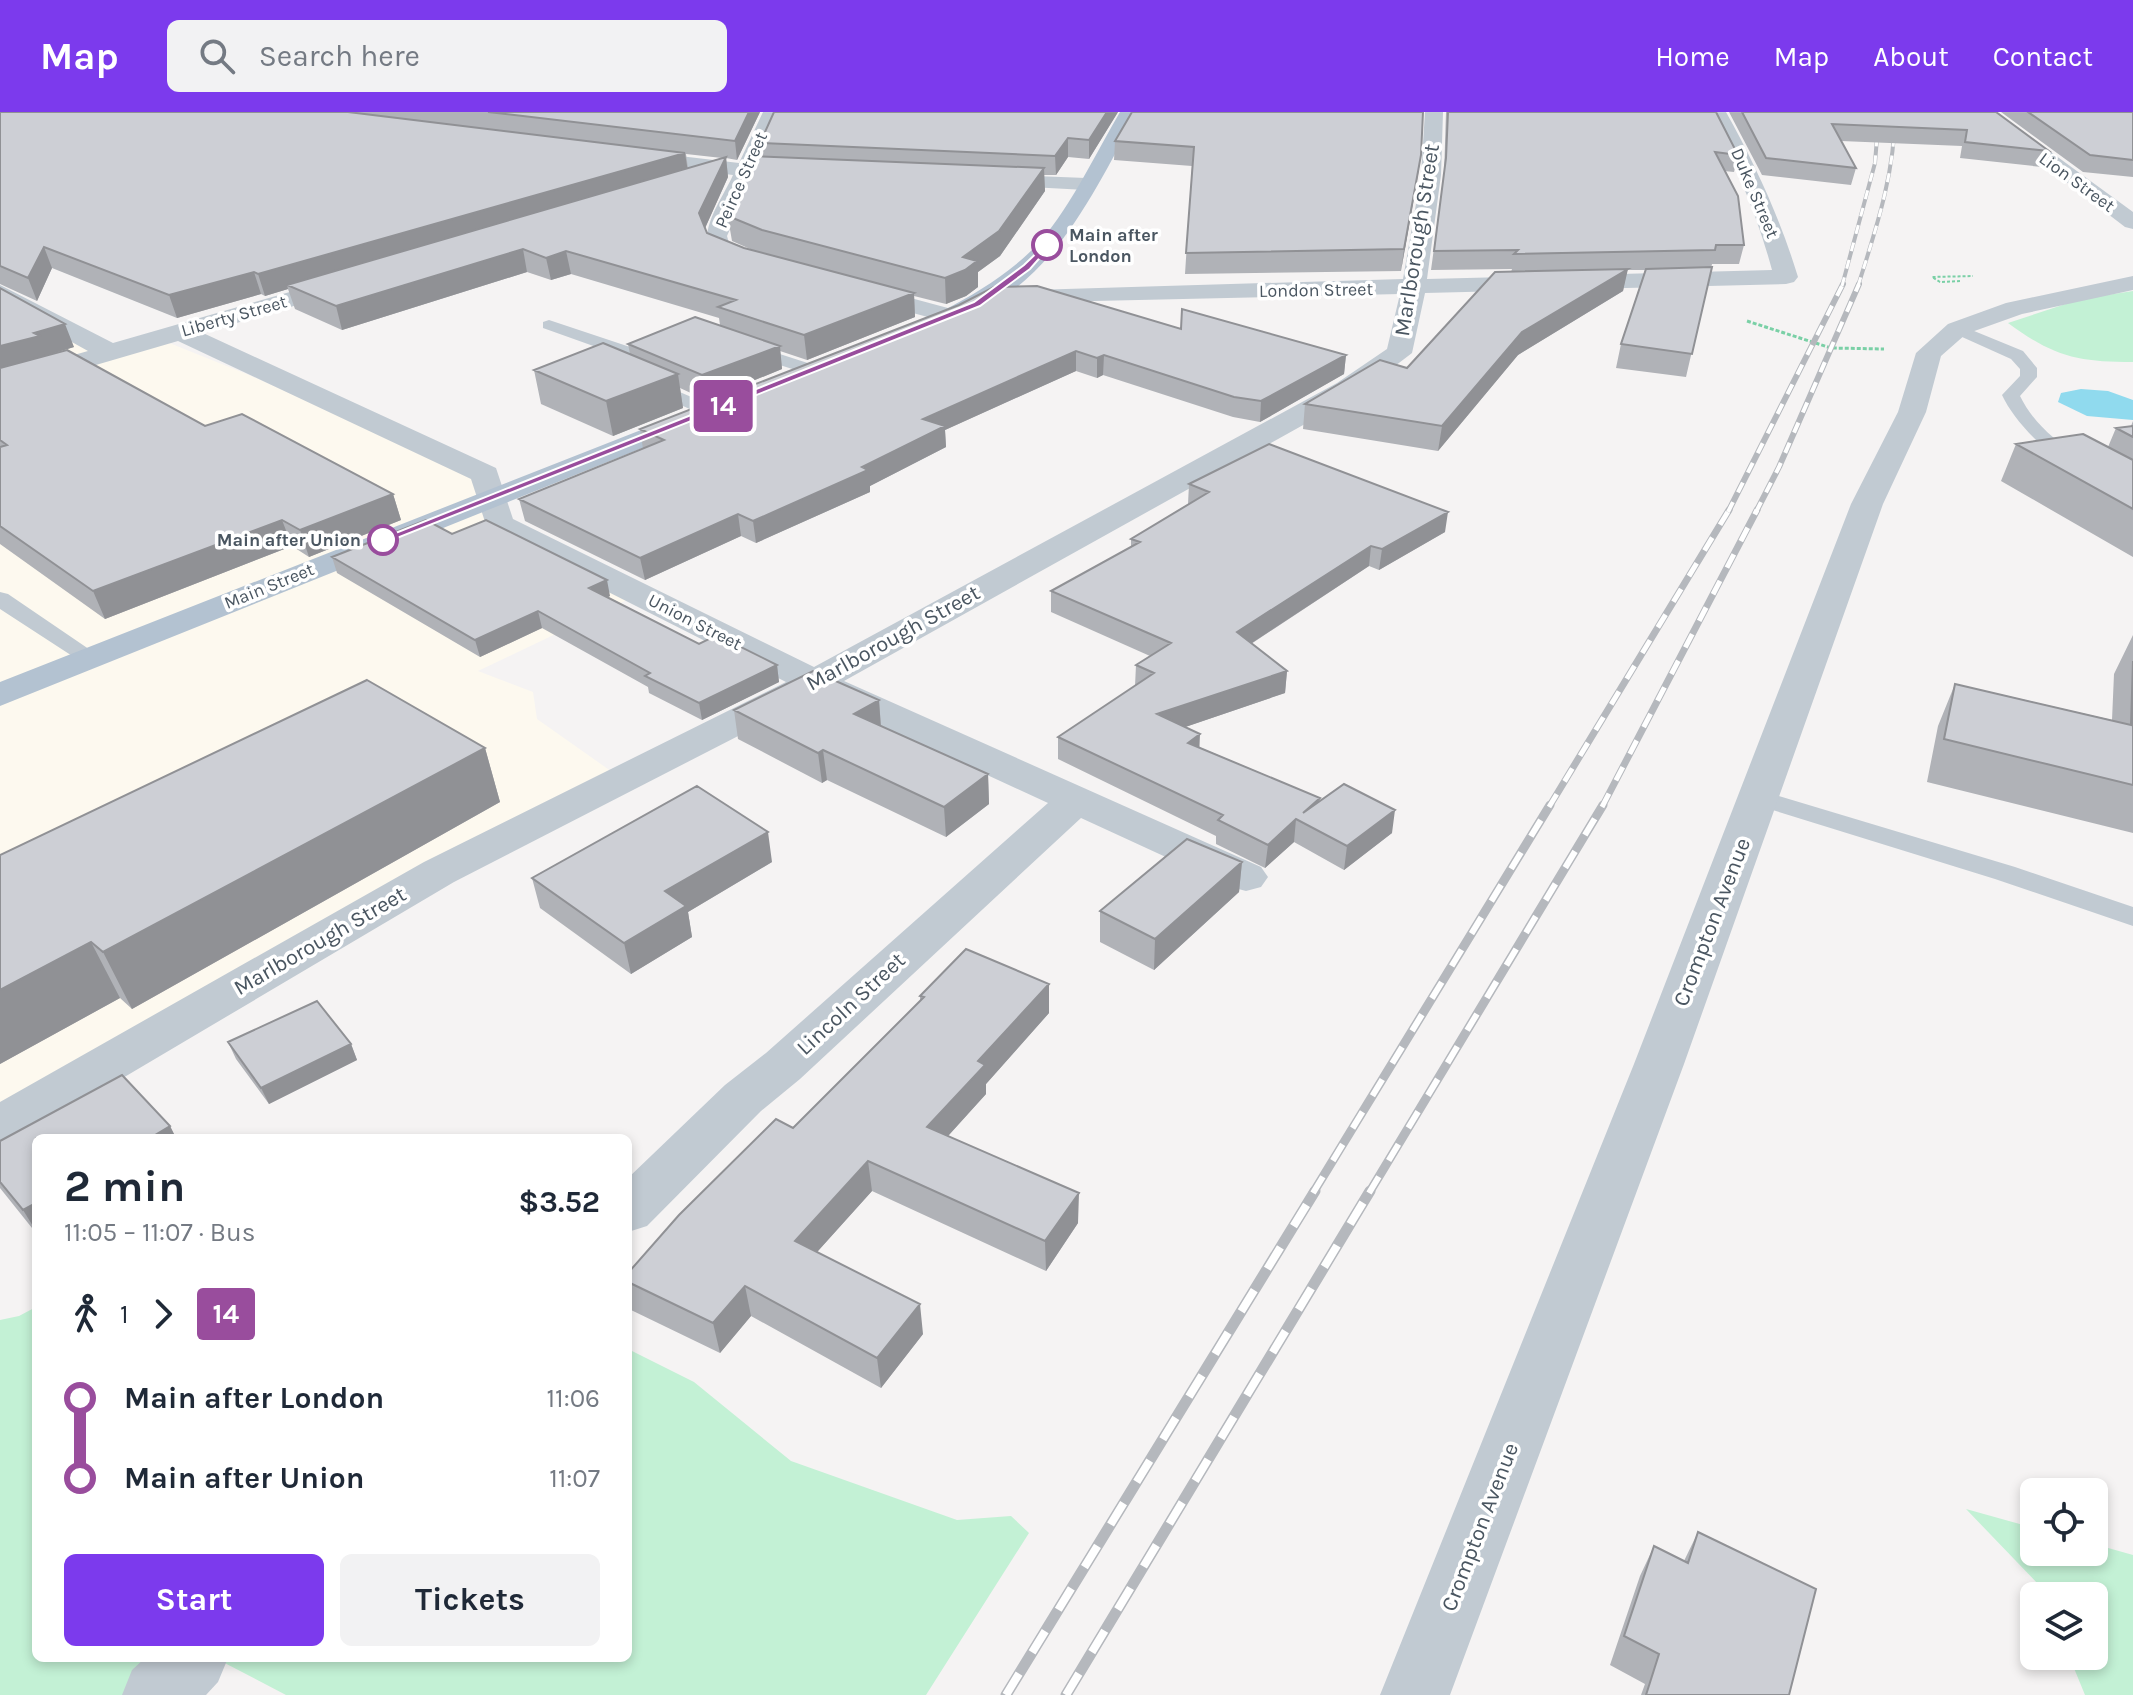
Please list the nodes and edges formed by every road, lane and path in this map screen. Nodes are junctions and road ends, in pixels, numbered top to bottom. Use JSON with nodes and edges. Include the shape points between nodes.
{"nodes":[{"id":1,"x":772,"y":112,"type":"edge"},
{"id":2,"x":1129,"y":112,"type":"edge"},
{"id":3,"x":1154,"y":112,"type":"edge"},
{"id":4,"x":1434,"y":112,"type":"edge"},
{"id":5,"x":1717,"y":112,"type":"edge"},
{"id":6,"x":1984,"y":112,"type":"edge"},
{"id":7,"x":609,"y":153,"type":"edge"},
{"id":8,"x":744,"y":170,"type":"junction"},
{"id":9,"x":830,"y":174,"type":"edge"},
{"id":10,"x":963,"y":179,"type":"edge"},
{"id":11,"x":680,"y":184,"type":"edge"},
{"id":12,"x":1086,"y":184,"type":"junction"},
{"id":13,"x":2086,"y":187,"type":"junction"},
{"id":14,"x":2117,"y":187,"type":"edge"},
{"id":15,"x":2133,"y":222,"type":"edge"},
{"id":16,"x":794,"y":273,"type":"edge"},
{"id":17,"x":369,"y":276,"type":"edge"},
{"id":18,"x":1976,"y":276,"type":"dead end"},
{"id":19,"x":1786,"y":277,"type":"joint"},
{"id":20,"x":1971,"y":281,"type":"dead end"},
{"id":21,"x":833,"y":283,"type":"edge"},
{"id":22,"x":2133,"y":283,"type":"edge"},
{"id":23,"x":1414,"y":287,"type":"junction"},
{"id":24,"x":0,"y":292,"type":"edge"},
{"id":25,"x":990,"y":296,"type":"junction"},
{"id":26,"x":950,"y":316,"type":"junction"},
{"id":27,"x":1746,"y":321,"type":"dead end"},
{"id":28,"x":549,"y":325,"type":"dead end"},
{"id":29,"x":1957,"y":329,"type":"junction"},
{"id":30,"x":180,"y":332,"type":"junction"},
{"id":31,"x":907,"y":334,"type":"edge"},
{"id":32,"x":723,"y":340,"type":"edge"},
{"id":33,"x":1885,"y":349,"type":"dead end"},
{"id":34,"x":110,"y":352,"type":"junction"},
{"id":35,"x":605,"y":365,"type":"edge"},
{"id":36,"x":826,"y":366,"type":"joint"},
{"id":37,"x":630,"y":376,"type":"edge"},
{"id":38,"x":0,"y":385,"type":"edge"},
{"id":39,"x":769,"y":388,"type":"edge"},
{"id":40,"x":739,"y":400,"type":"edge"},
{"id":41,"x":709,"y":411,"type":"junction"},
{"id":42,"x":2133,"y":493,"type":"edge"},
{"id":43,"x":493,"y":496,"type":"junction"},
{"id":44,"x":0,"y":599,"type":"edge"},
{"id":45,"x":91,"y":658,"type":"junction"},
{"id":46,"x":815,"y":682,"type":"junction"},
{"id":47,"x":0,"y":695,"type":"edge"},
{"id":48,"x":1759,"y":798,"type":"junction"},
{"id":49,"x":1077,"y":799,"type":"junction"},
{"id":50,"x":1246,"y":877,"type":"dead end"},
{"id":51,"x":2133,"y":917,"type":"edge"},
{"id":52,"x":0,"y":1126,"type":"edge"},
{"id":53,"x":632,"y":1207,"type":"edge"},
{"id":54,"x":190,"y":1662,"type":"edge"},
{"id":55,"x":157,"y":1695,"type":"edge"},
{"id":56,"x":1415,"y":1695,"type":"edge"}],
"edges":[{"from":1,"to":8,"type":"street","name":"Peirce Street"},
{"from":2,"to":3,"type":"street"},
{"from":2,"to":12,"type":"main road"},
{"from":4,"to":23,"type":"street","name":"Marlborough Street","via":[[1431,175]]},
{"from":5,"to":19,"type":"street","name":"Duke Street","via":[[1770,222]]},
{"from":6,"to":13,"type":"street","name":"Lion Street"},
{"from":7,"to":8,"type":"street"},
{"from":8,"to":9,"type":"street"},
{"from":8,"to":11,"type":"street"},
{"from":8,"to":16,"type":"street","name":"Peirce Street","via":[[716,236],[719,247]]},
{"from":10,"to":12,"type":"street"},
{"from":12,"to":25,"type":"main road","via":[[1043,252]]},
{"from":13,"to":14,"type":"street"},
{"from":13,"to":15,"type":"street","name":"Lion Street"},
{"from":17,"to":30,"type":"street","name":"Liberty Street"},
{"from":18,"to":20,"type":"path","via":[[1932,277],[1940,282]]},
{"from":19,"to":23,"type":"street","name":"London Street"},
{"from":21,"to":26,"type":"street"},
{"from":22,"to":29,"type":"street","name":"Crompton Avenue","via":[[2015,308]]},
{"from":23,"to":25,"type":"street","name":"London Street"},
{"from":23,"to":46,"type":"street","name":"Marlborough Street","via":[[1399,353],[1347,389]]},
{"from":24,"to":34,"type":"street"},
{"from":25,"to":26,"type":"main road"},
{"from":26,"to":31,"type":"main road"},
{"from":27,"to":33,"type":"path","via":[[1849,351]]},
{"from":28,"to":35,"type":"lane","via":[[639,352]]},
{"from":29,"to":42,"type":"lane","via":[[2017,355],[2029,368],[2028,377],[2011,395],[2015,409],[2082,466]]},
{"from":29,"to":48,"type":"street","name":"Crompton Avenue","via":[[1929,353],[1912,412],[1867,504]]},
{"from":30,"to":34,"type":"street","name":"Liberty Street"},
{"from":30,"to":43,"type":"street","name":"Union Street","via":[[485,474]]},
{"from":32,"to":36,"type":"lane"},
{"from":34,"to":38,"type":"street","name":"Liberty Street"},
{"from":36,"to":39,"type":"main road"},
{"from":37,"to":41,"type":"lane"},
{"from":40,"to":41,"type":"main road","name":"Main Street"},
{"from":41,"to":43,"type":"main road","name":"Main Street"},
{"from":43,"to":45,"type":"main road","name":"Main Street"},
{"from":43,"to":46,"type":"street","name":"Union Street","via":[[499,524]]},
{"from":44,"to":45,"type":"lane"},
{"from":45,"to":47,"type":"main road","name":"Main Street"},
{"from":46,"to":49,"type":"street","name":"Union Street"},
{"from":46,"to":52,"type":"street","name":"Marlborough Street","via":[[439,872]]},
{"from":48,"to":51,"type":"lane"},
{"from":48,"to":56,"type":"street","name":"Crompton Avenue"},
{"from":49,"to":50,"type":"street","name":"Union Street"},
{"from":49,"to":53,"type":"street","name":"Lincoln Street","via":[[743,1098]]},
{"from":54,"to":55,"type":"street"}]}
